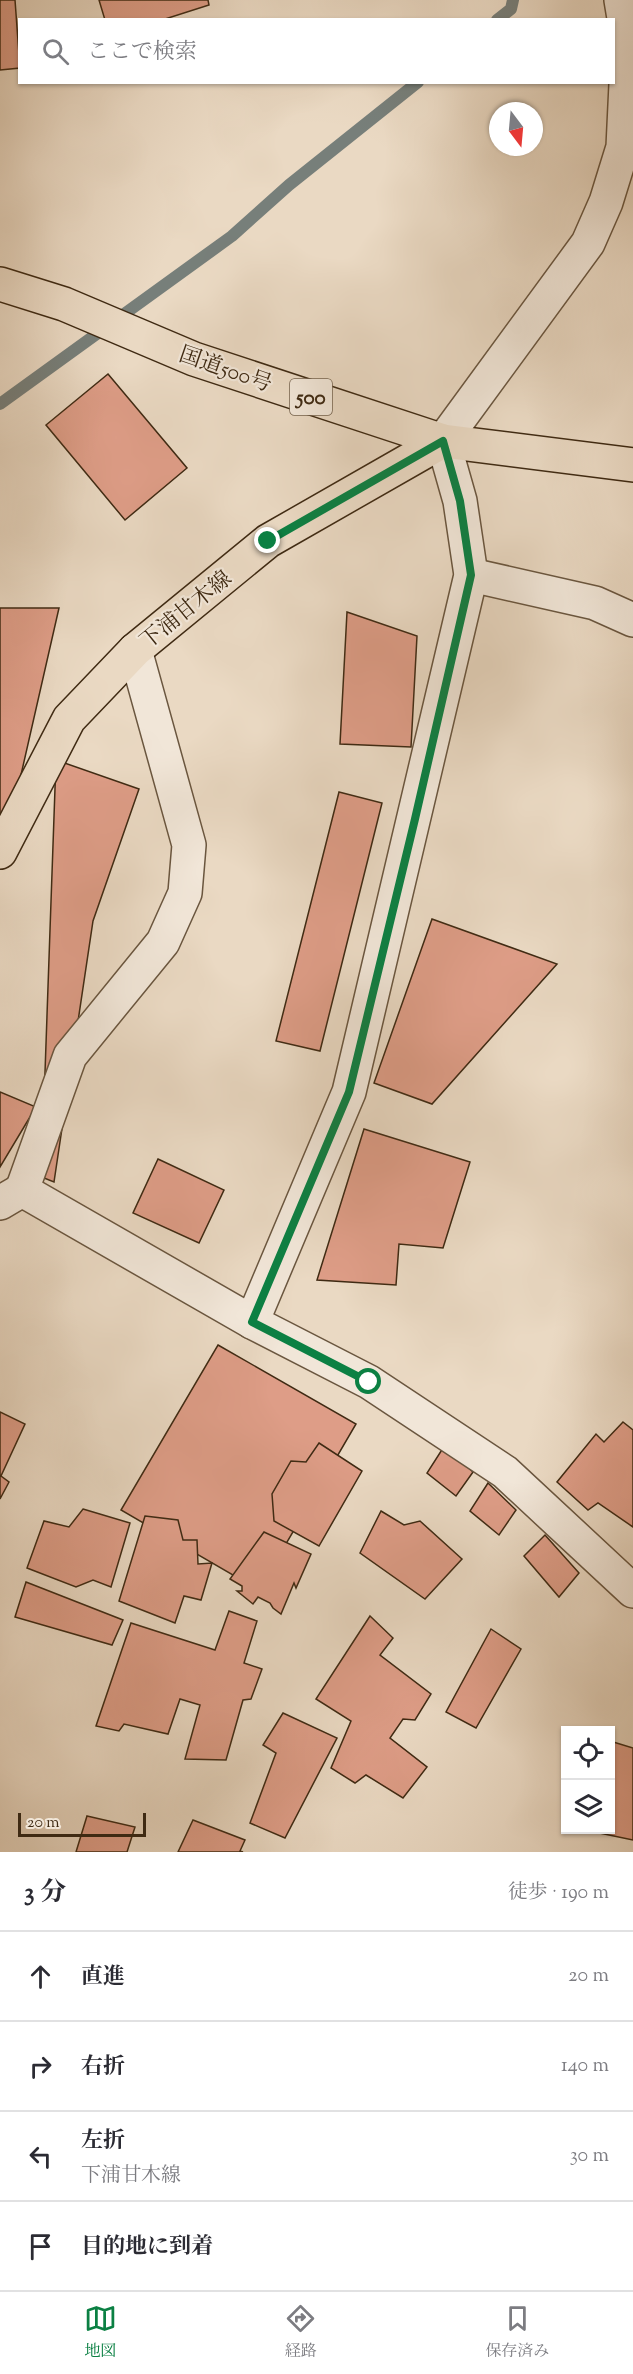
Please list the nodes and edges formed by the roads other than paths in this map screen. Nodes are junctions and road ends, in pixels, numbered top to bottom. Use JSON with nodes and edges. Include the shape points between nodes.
{"nodes":[{"id":1,"x":621,"y":0,"type":"edge"},
{"id":2,"x":0,"y":284,"type":"edge"},
{"id":3,"x":443,"y":441,"type":"junction"},
{"id":4,"x":633,"y":465,"type":"edge"},
{"id":5,"x":471,"y":575,"type":"junction"},
{"id":6,"x":633,"y":620,"type":"edge"},
{"id":7,"x":135,"y":650,"type":"junction"},
{"id":8,"x":0,"y":852,"type":"edge"},
{"id":9,"x":11,"y":1196,"type":"edge"},
{"id":10,"x":252,"y":1322,"type":"junction"},
{"id":11,"x":633,"y":1591,"type":"edge"}],
"edges":[{"from":1,"to":3,"type":"street","via":[[628,42],[623,147],[606,202],[588,243]]},
{"from":2,"to":3,"type":"main road","name":"国道500号","number":"500","via":[[64,304],[194,359]]},
{"from":3,"to":4,"type":"main road","name":"国道500号","number":"500"},
{"from":3,"to":5,"type":"street","via":[[460,501]]},
{"from":3,"to":7,"type":"main road","name":"下浦甘木線","via":[[268,541]]},
{"from":5,"to":6,"type":"street","via":[[595,603]]},
{"from":5,"to":10,"type":"street","via":[[349,1092]]},
{"from":7,"to":8,"type":"main road","name":"下浦甘木線","via":[[69,718]]},
{"from":7,"to":9,"type":"street","via":[[189,845],[185,893],[163,942],[70,1056]]},
{"from":9,"to":10,"type":"street"},
{"from":10,"to":11,"type":"street","via":[[369,1382],[505,1472]]}]}
